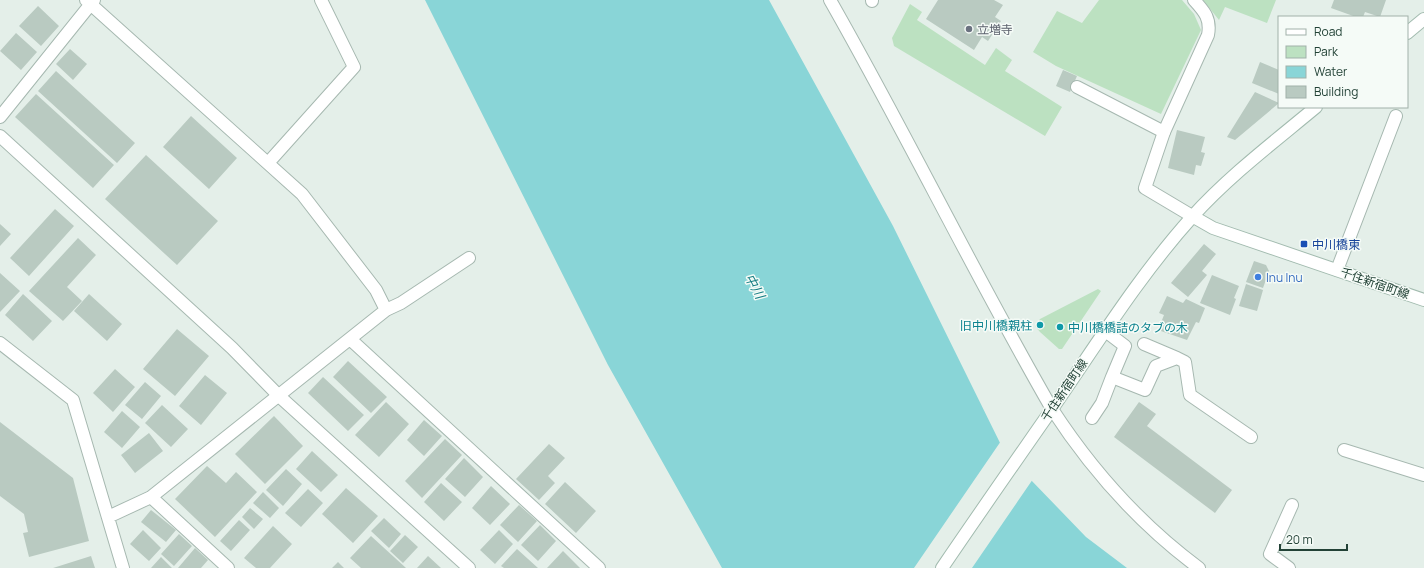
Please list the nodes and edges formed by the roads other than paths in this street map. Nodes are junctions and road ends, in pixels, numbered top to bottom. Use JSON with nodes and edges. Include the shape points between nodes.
{"nodes":[{"id":1,"x":321,"y":0,"type":"edge"},
{"id":2,"x":830,"y":0,"type":"edge"},
{"id":3,"x":1194,"y":0,"type":"edge"},
{"id":4,"x":90,"y":1,"type":"edge"},
{"id":5,"x":1424,"y":18,"type":"edge"},
{"id":6,"x":1408,"y":31,"type":"edge"},
{"id":7,"x":1077,"y":87,"type":"dead end"},
{"id":8,"x":1315,"y":108,"type":"edge"},
{"id":9,"x":1396,"y":116,"type":"dead end"},
{"id":10,"x":0,"y":117,"type":"edge"},
{"id":11,"x":1164,"y":132,"type":"junction"},
{"id":12,"x":0,"y":136,"type":"edge"},
{"id":13,"x":268,"y":163,"type":"junction"},
{"id":14,"x":1192,"y":216,"type":"junction"},
{"id":15,"x":469,"y":258,"type":"dead end"},
{"id":16,"x":1337,"y":270,"type":"junction"},
{"id":17,"x":1424,"y":300,"type":"edge"},
{"id":18,"x":386,"y":310,"type":"junction"},
{"id":19,"x":1104,"y":330,"type":"junction"},
{"id":20,"x":350,"y":339,"type":"junction"},
{"id":21,"x":0,"y":343,"type":"edge"},
{"id":22,"x":1144,"y":344,"type":"dead end"},
{"id":23,"x":1177,"y":358,"type":"junction"},
{"id":24,"x":1112,"y":378,"type":"junction"},
{"id":25,"x":279,"y":396,"type":"junction"},
{"id":26,"x":1052,"y":409,"type":"junction"},
{"id":27,"x":1092,"y":418,"type":"dead end"},
{"id":28,"x":1251,"y":438,"type":"dead end"},
{"id":29,"x":1344,"y":450,"type":"dead end"},
{"id":30,"x":1424,"y":475,"type":"edge"},
{"id":31,"x":151,"y":497,"type":"junction"},
{"id":32,"x":1292,"y":505,"type":"dead end"},
{"id":33,"x":108,"y":517,"type":"junction"},
{"id":34,"x":123,"y":568,"type":"edge"},
{"id":35,"x":228,"y":568,"type":"edge"},
{"id":36,"x":469,"y":568,"type":"edge"},
{"id":37,"x":599,"y":568,"type":"edge"},
{"id":38,"x":942,"y":568,"type":"edge"},
{"id":39,"x":1199,"y":568,"type":"edge"},
{"id":40,"x":1289,"y":568,"type":"edge"}],
"edges":[{"from":1,"to":13,"type":"street","via":[[354,67]]},
{"from":2,"to":26,"type":"street"},
{"from":3,"to":11,"type":"street","via":[[1210,24],[1208,35]]},
{"from":4,"to":10,"type":"street"},
{"from":4,"to":13,"type":"street"},
{"from":5,"to":6,"type":"street"},
{"from":7,"to":11,"type":"street"},
{"from":8,"to":14,"type":"street","name":"千住新宿町線","via":[[1265,149]]},
{"from":9,"to":16,"type":"street"},
{"from":11,"to":14,"type":"street","via":[[1145,188]]},
{"from":12,"to":25,"type":"street","via":[[232,348]]},
{"from":13,"to":18,"type":"street","via":[[302,194],[376,290]]},
{"from":14,"to":16,"type":"street","name":"千住新宿町線","via":[[1214,228]]},
{"from":14,"to":19,"type":"street","name":"千住新宿町線"},
{"from":15,"to":18,"type":"street","via":[[401,303]]},
{"from":16,"to":17,"type":"street","name":"千住新宿町線"},
{"from":18,"to":20,"type":"street"},
{"from":19,"to":24,"type":"street","via":[[1125,346]]},
{"from":19,"to":26,"type":"street","name":"千住新宿町線"},
{"from":20,"to":25,"type":"street"},
{"from":20,"to":37,"type":"street"},
{"from":21,"to":33,"type":"street","via":[[73,400]]},
{"from":22,"to":23,"type":"street"},
{"from":23,"to":24,"type":"street","via":[[1156,366],[1145,390]]},
{"from":23,"to":28,"type":"street","via":[[1185,362],[1190,395]]},
{"from":24,"to":27,"type":"street","via":[[1102,403]]},
{"from":25,"to":31,"type":"street"},
{"from":25,"to":36,"type":"street"},
{"from":26,"to":38,"type":"street","name":"千住新宿町線"},
{"from":26,"to":39,"type":"street","via":[[1109,486]]},
{"from":29,"to":30,"type":"street"},
{"from":31,"to":33,"type":"street"},
{"from":31,"to":35,"type":"street"},
{"from":32,"to":40,"type":"street","via":[[1270,554]]},
{"from":33,"to":34,"type":"street"}]}
